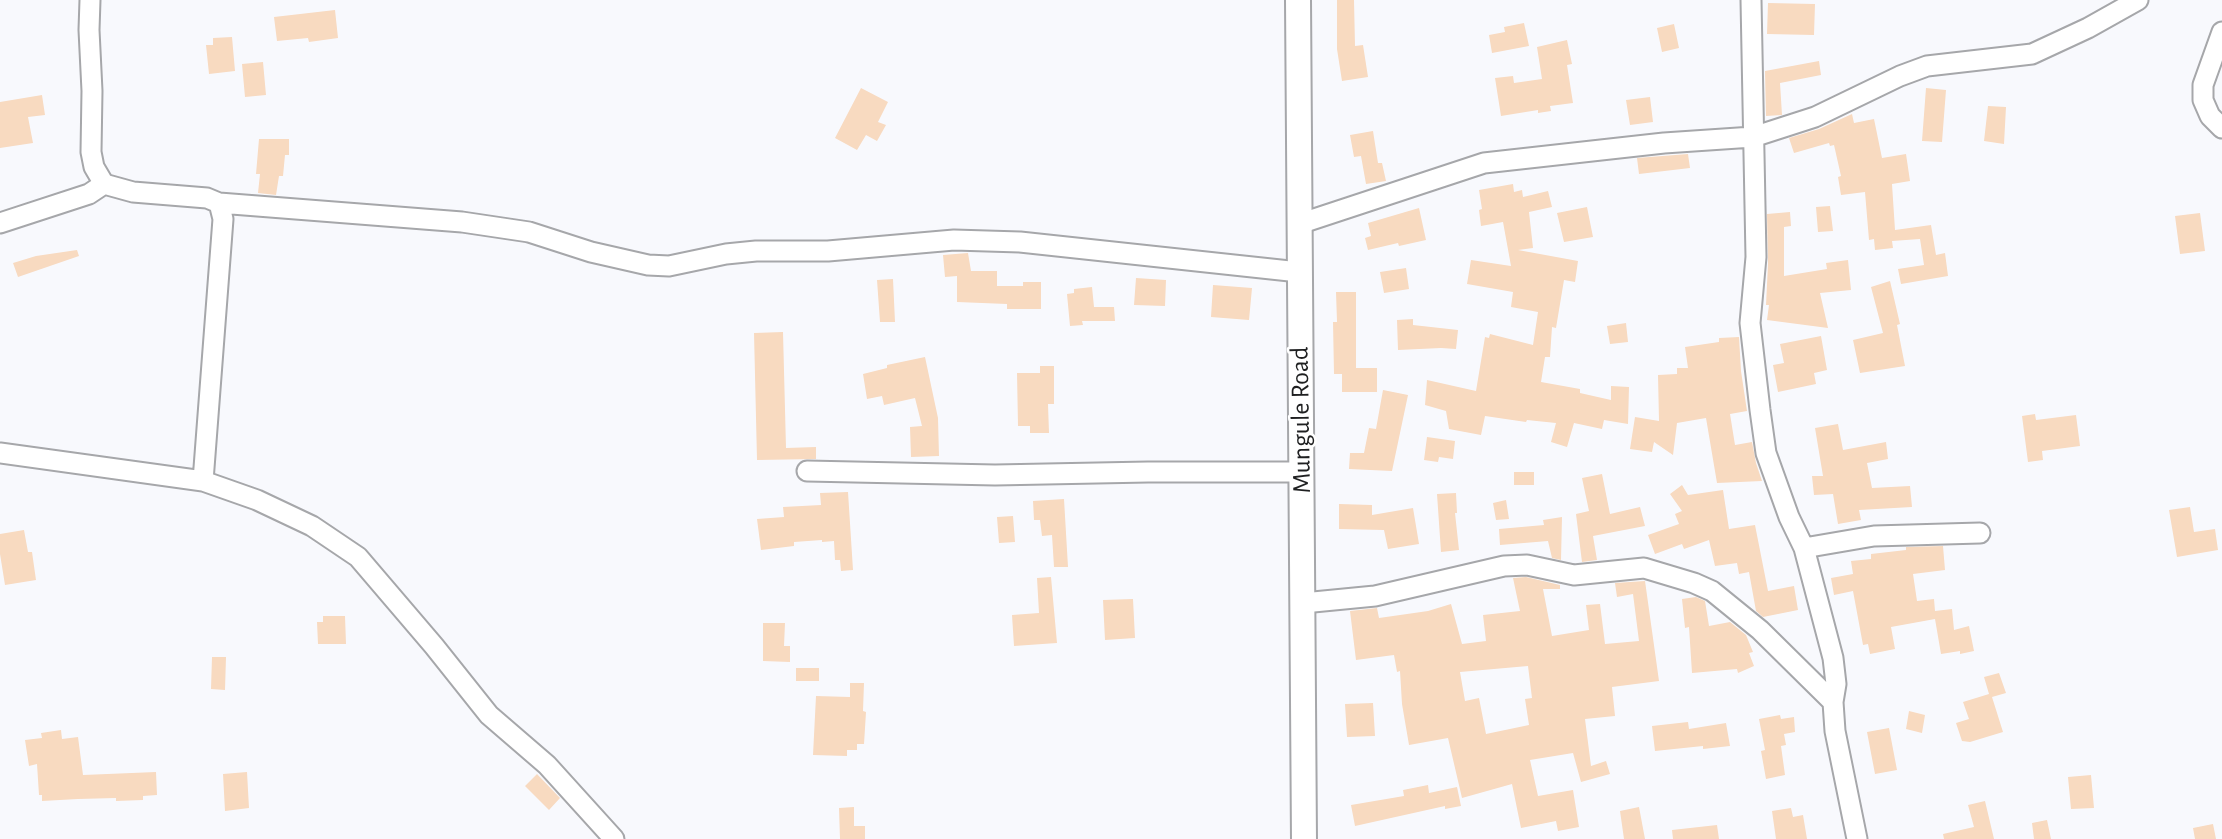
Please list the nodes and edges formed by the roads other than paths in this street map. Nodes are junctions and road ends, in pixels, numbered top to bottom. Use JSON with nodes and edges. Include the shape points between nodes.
{"nodes":[{"id":1,"x":90,"y":0,"type":"edge"},
{"id":2,"x":1298,"y":0,"type":"edge"},
{"id":3,"x":1751,"y":0,"type":"edge"},
{"id":4,"x":2138,"y":0,"type":"edge"},
{"id":5,"x":2222,"y":32,"type":"edge"},
{"id":6,"x":2222,"y":128,"type":"edge"},
{"id":7,"x":1753,"y":137,"type":"junction"},
{"id":8,"x":104,"y":184,"type":"junction"},
{"id":9,"x":219,"y":203,"type":"junction"},
{"id":10,"x":0,"y":223,"type":"edge"},
{"id":11,"x":1299,"y":224,"type":"junction"},
{"id":12,"x":1299,"y":272,"type":"junction"},
{"id":13,"x":0,"y":453,"type":"edge"},
{"id":14,"x":807,"y":471,"type":"dead end"},
{"id":15,"x":1301,"y":472,"type":"junction"},
{"id":16,"x":203,"y":481,"type":"junction"},
{"id":17,"x":1980,"y":533,"type":"dead end"},
{"id":18,"x":1804,"y":548,"type":"junction"},
{"id":19,"x":1303,"y":603,"type":"junction"},
{"id":20,"x":1833,"y":702,"type":"junction"},
{"id":21,"x":614,"y":839,"type":"edge"},
{"id":22,"x":1304,"y":839,"type":"edge"},
{"id":23,"x":1857,"y":839,"type":"edge"}],
"edges":[{"from":1,"to":8,"type":"street","via":[[92,152]]},
{"from":2,"to":11,"type":"street","name":"Mungule Road"},
{"from":3,"to":7,"type":"street"},
{"from":4,"to":7,"type":"street","via":[[2032,54],[1927,66],[1815,117]]},
{"from":5,"to":6,"type":"street","via":[[2203,85],[2210,116]]},
{"from":7,"to":11,"type":"street","via":[[1484,163]]},
{"from":7,"to":18,"type":"street","via":[[1756,257],[1750,323],[1760,410],[1766,453]]},
{"from":8,"to":9,"type":"street"},
{"from":8,"to":10,"type":"street","via":[[89,194]]},
{"from":9,"to":12,"type":"street","via":[[462,222],[529,232],[591,252],[669,266],[756,251],[828,251],[954,240],[1020,242]]},
{"from":9,"to":16,"type":"street","via":[[223,219]]},
{"from":11,"to":12,"type":"street","name":"Mungule Road"},
{"from":12,"to":15,"type":"street","name":"Mungule Road"},
{"from":13,"to":16,"type":"street"},
{"from":14,"to":15,"type":"street","via":[[995,475]]},
{"from":15,"to":19,"type":"street","name":"Mungule Road"},
{"from":16,"to":21,"type":"street","via":[[312,526],[358,558],[489,715],[547,765]]},
{"from":17,"to":18,"type":"street","via":[[1874,536]]},
{"from":18,"to":20,"type":"street","via":[[1833,658]]},
{"from":19,"to":20,"type":"street","via":[[1375,596],[1504,566],[1527,565],[1574,575],[1644,568],[1712,591]]},
{"from":19,"to":22,"type":"street","name":"Mungule Road"},
{"from":20,"to":23,"type":"street"}]}
